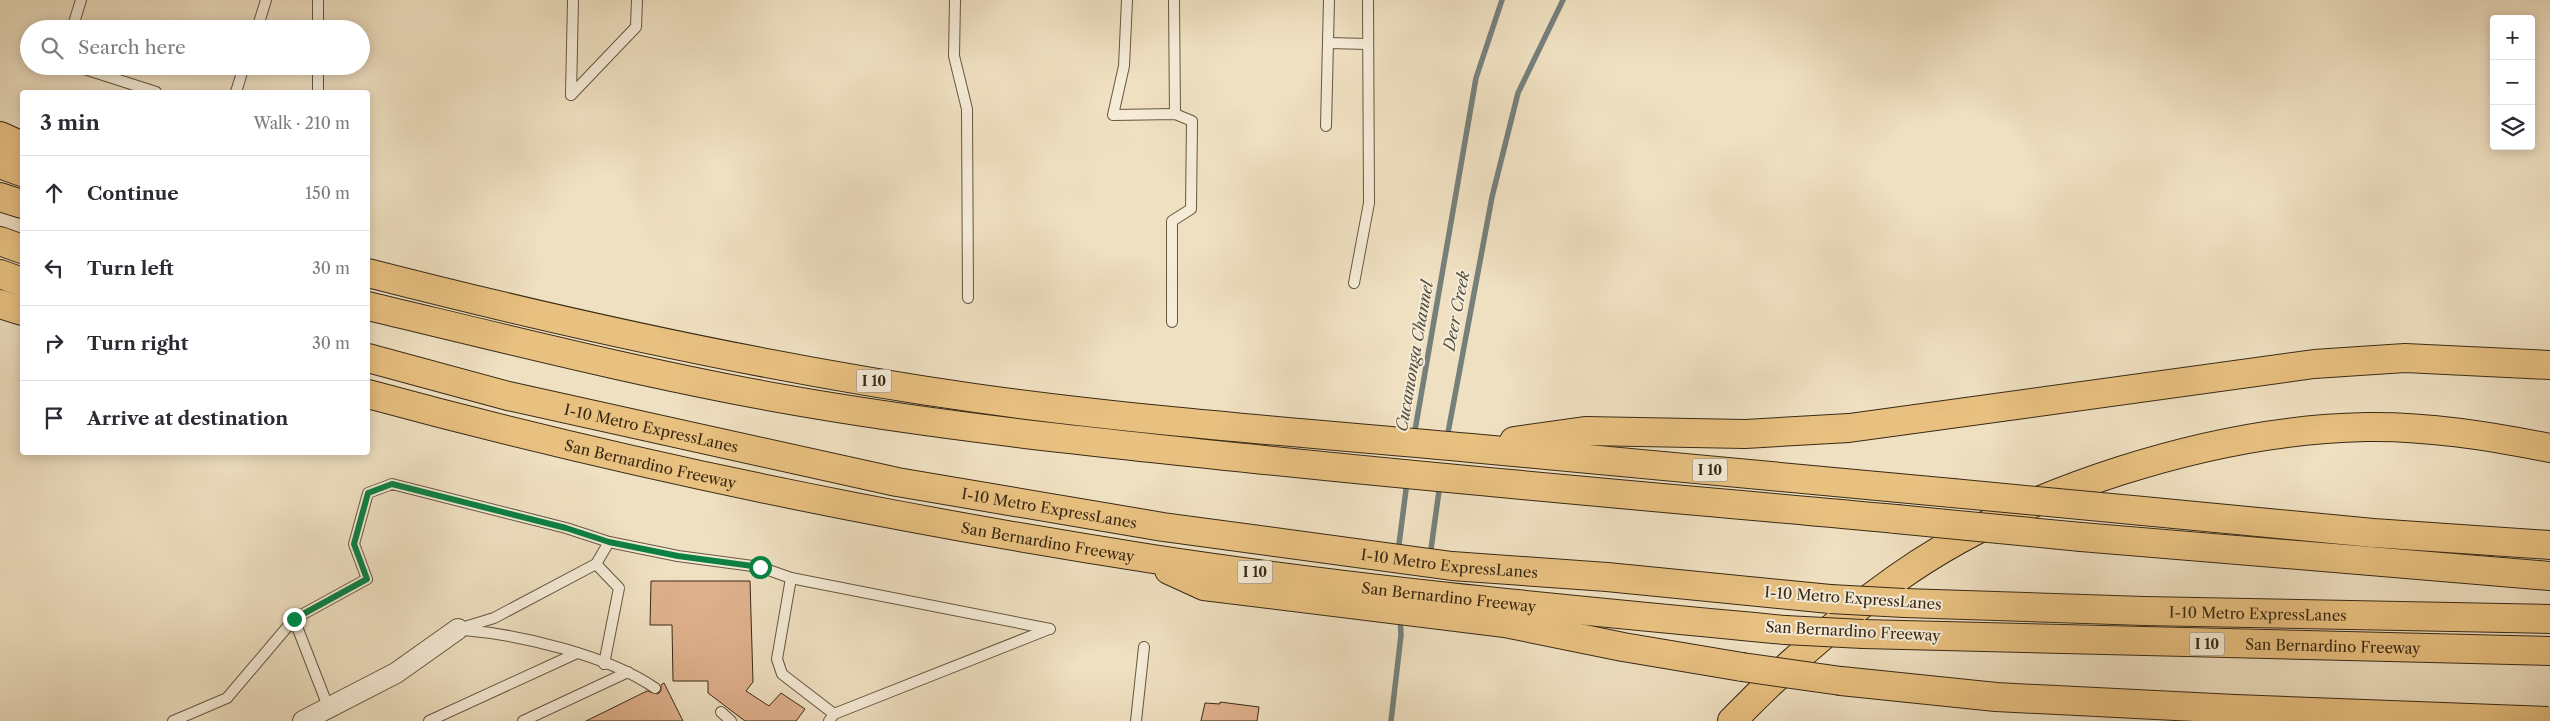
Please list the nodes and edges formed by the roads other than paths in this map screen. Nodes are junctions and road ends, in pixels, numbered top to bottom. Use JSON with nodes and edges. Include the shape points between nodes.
{"nodes":[{"id":1,"x":81,"y":0,"type":"edge"},
{"id":2,"x":266,"y":0,"type":"edge"},
{"id":3,"x":318,"y":0,"type":"edge"},
{"id":4,"x":573,"y":0,"type":"edge"},
{"id":5,"x":637,"y":0,"type":"edge"},
{"id":6,"x":955,"y":0,"type":"edge"},
{"id":7,"x":1127,"y":0,"type":"edge"},
{"id":8,"x":1174,"y":0,"type":"edge"},
{"id":9,"x":1329,"y":0,"type":"edge"},
{"id":10,"x":1368,"y":0,"type":"edge"},
{"id":11,"x":75,"y":20,"type":"edge"},
{"id":12,"x":260,"y":20,"type":"edge"},
{"id":13,"x":318,"y":20,"type":"edge"},
{"id":14,"x":1328,"y":43,"type":"junction"},
{"id":15,"x":1368,"y":44,"type":"junction"},
{"id":16,"x":103,"y":75,"type":"edge"},
{"id":17,"x":241,"y":75,"type":"edge"},
{"id":18,"x":318,"y":75,"type":"edge"},
{"id":19,"x":150,"y":90,"type":"edge"},
{"id":20,"x":237,"y":90,"type":"edge"},
{"id":21,"x":318,"y":90,"type":"edge"},
{"id":22,"x":1175,"y":114,"type":"junction"},
{"id":23,"x":1326,"y":126,"type":"dead end"},
{"id":24,"x":0,"y":136,"type":"edge"},
{"id":25,"x":20,"y":145,"type":"edge"},
{"id":26,"x":0,"y":164,"type":"edge"},
{"id":27,"x":20,"y":171,"type":"edge"},
{"id":28,"x":0,"y":197,"type":"edge"},
{"id":29,"x":20,"y":203,"type":"edge"},
{"id":30,"x":0,"y":241,"type":"edge"},
{"id":31,"x":20,"y":248,"type":"edge"},
{"id":32,"x":0,"y":274,"type":"edge"},
{"id":33,"x":370,"y":274,"type":"edge"},
{"id":34,"x":20,"y":281,"type":"edge"},
{"id":35,"x":1354,"y":283,"type":"dead end"},
{"id":36,"x":968,"y":298,"type":"dead end"},
{"id":37,"x":0,"y":304,"type":"edge"},
{"id":38,"x":370,"y":306,"type":"edge"},
{"id":39,"x":20,"y":310,"type":"edge"},
{"id":40,"x":1172,"y":322,"type":"dead end"},
{"id":41,"x":370,"y":359,"type":"edge"},
{"id":42,"x":2550,"y":366,"type":"edge"},
{"id":43,"x":370,"y":395,"type":"edge"},
{"id":44,"x":1468,"y":447,"type":"junction"},
{"id":45,"x":2550,"y":448,"type":"edge"},
{"id":46,"x":609,"y":542,"type":"junction"},
{"id":47,"x":2550,"y":545,"type":"edge"},
{"id":48,"x":596,"y":564,"type":"junction"},
{"id":49,"x":2550,"y":576,"type":"edge"},
{"id":50,"x":792,"y":578,"type":"junction"},
{"id":51,"x":1444,"y":607,"type":"junction"},
{"id":52,"x":294,"y":619,"type":"junction"},
{"id":53,"x":2550,"y":619,"type":"edge"},
{"id":54,"x":458,"y":629,"type":"junction"},
{"id":55,"x":1144,"y":647,"type":"dead end"},
{"id":56,"x":2550,"y":651,"type":"edge"},
{"id":57,"x":575,"y":654,"type":"junction"},
{"id":58,"x":604,"y":664,"type":"junction"},
{"id":59,"x":628,"y":672,"type":"junction"},
{"id":60,"x":655,"y":688,"type":"dead end"},
{"id":61,"x":2550,"y":709,"type":"edge"},
{"id":62,"x":721,"y":712,"type":"dead end"},
{"id":63,"x":318,"y":716,"type":"edge"},
{"id":64,"x":832,"y":718,"type":"edge"},
{"id":65,"x":173,"y":721,"type":"edge"},
{"id":66,"x":429,"y":721,"type":"edge"},
{"id":67,"x":523,"y":721,"type":"edge"},
{"id":68,"x":731,"y":721,"type":"edge"},
{"id":69,"x":1136,"y":721,"type":"edge"},
{"id":70,"x":1732,"y":721,"type":"edge"},
{"id":71,"x":2492,"y":721,"type":"edge"},
{"id":72,"x":2548,"y":721,"type":"edge"}],
"edges":[{"from":1,"to":11,"type":"lane"},
{"from":2,"to":12,"type":"lane"},
{"from":3,"to":13,"type":"lane"},
{"from":4,"to":5,"type":"lane","via":[[571,95],[636,27]]},
{"from":6,"to":36,"type":"lane","via":[[954,56],[967,109]]},
{"from":7,"to":22,"type":"lane","via":[[1124,66],[1113,115]]},
{"from":8,"to":22,"type":"lane"},
{"from":9,"to":14,"type":"lane"},
{"from":10,"to":15,"type":"lane"},
{"from":14,"to":15,"type":"lane"},
{"from":14,"to":23,"type":"lane"},
{"from":15,"to":35,"type":"lane","via":[[1369,203]]},
{"from":16,"to":19,"type":"lane"},
{"from":17,"to":20,"type":"lane"},
{"from":18,"to":21,"type":"lane"},
{"from":22,"to":40,"type":"lane","via":[[1192,121],[1192,199],[1191,209],[1172,221]]},
{"from":24,"to":25,"type":"highway"},
{"from":26,"to":27,"type":"highway"},
{"from":28,"to":29,"type":"highway"},
{"from":30,"to":31,"type":"highway"},
{"from":32,"to":34,"type":"highway"},
{"from":33,"to":44,"type":"highway","number":"I 10","via":[[615,332],[894,385],[1074,410]]},
{"from":37,"to":39,"type":"highway"},
{"from":38,"to":49,"type":"highway","bridge":true,"via":[[785,399],[1086,442],[2082,537]]},
{"from":41,"to":53,"type":"highway","name":"I-10 Metro ExpressLanes","bridge":true,"via":[[518,398],[897,482],[1163,527],[1452,566],[1904,603]]},
{"from":42,"to":44,"type":"highway","via":[[2405,358],[2314,364],[1849,428],[1745,434],[1585,431]]},
{"from":43,"to":51,"type":"highway","name":"San Bernardino Freeway","number":"I 10","via":[[732,482],[1368,597]]},
{"from":44,"to":47,"type":"highway","number":"I 10","bridge":true,"via":[[2373,533]]},
{"from":45,"to":70,"type":"highway","via":[[2440,430],[2391,427],[2326,429],[2226,443],[2101,478],[1999,520],[1952,544],[1896,579],[1761,691]]},
{"from":46,"to":48,"type":"lane"},
{"from":46,"to":50,"type":"lane","via":[[678,556],[760,567]]},
{"from":46,"to":52,"type":"lane","via":[[392,484],[368,493],[354,544],[367,579]]},
{"from":48,"to":54,"type":"lane","via":[[494,618]]},
{"from":48,"to":58,"type":"lane","via":[[619,588]]},
{"from":50,"to":64,"type":"lane","via":[[777,659],[782,674]]},
{"from":50,"to":64,"type":"lane","via":[[1050,629]]},
{"from":51,"to":56,"type":"highway","name":"San Bernardino Freeway","number":"I 10","bridge":true,"via":[[1863,634]]},
{"from":51,"to":72,"type":"highway","bridge":true,"via":[[1632,649],[1841,681],[1977,696]]},
{"from":52,"to":63,"type":"lane"},
{"from":52,"to":65,"type":"lane","via":[[227,698]]},
{"from":54,"to":57,"type":"lane","via":[[501,633]]},
{"from":54,"to":63,"type":"street","via":[[396,673]]},
{"from":55,"to":69,"type":"lane"},
{"from":57,"to":58,"type":"lane"},
{"from":57,"to":66,"type":"lane"},
{"from":58,"to":59,"type":"lane"},
{"from":59,"to":60,"type":"lane"},
{"from":59,"to":67,"type":"lane"},
{"from":61,"to":71,"type":"highway"},
{"from":62,"to":68,"type":"lane"}]}
